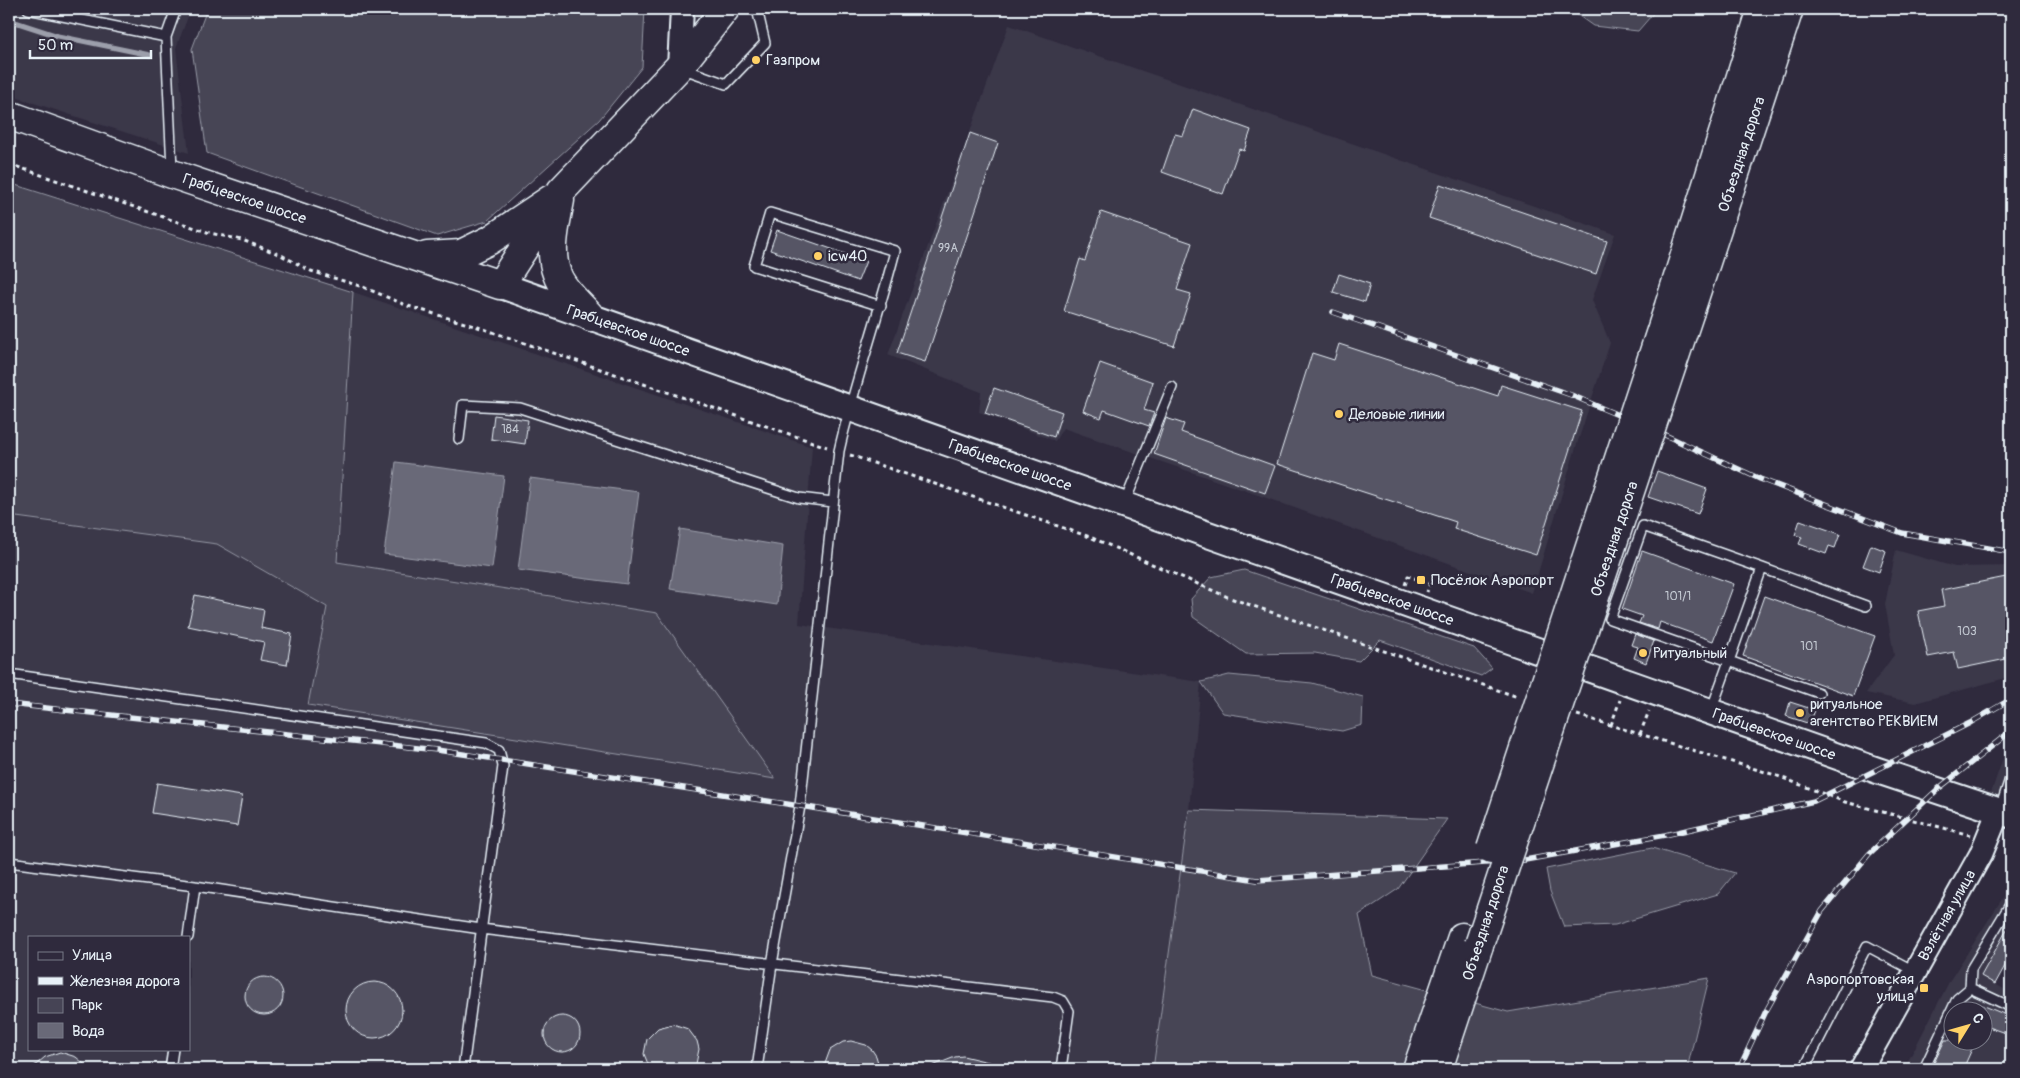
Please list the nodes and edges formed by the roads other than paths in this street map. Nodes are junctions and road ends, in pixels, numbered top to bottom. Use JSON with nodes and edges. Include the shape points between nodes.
{"nodes":[{"id":1,"x":28,"y":9,"type":"edge"},
{"id":2,"x":176,"y":9,"type":"edge"},
{"id":3,"x":682,"y":9,"type":"edge"},
{"id":4,"x":724,"y":9,"type":"edge"},
{"id":5,"x":757,"y":9,"type":"edge"},
{"id":6,"x":1762,"y":9,"type":"edge"},
{"id":7,"x":1789,"y":9,"type":"edge"},
{"id":8,"x":166,"y":37,"type":"junction"},
{"id":9,"x":679,"y":67,"type":"junction"},
{"id":10,"x":9,"y":115,"type":"edge"},
{"id":11,"x":172,"y":174,"type":"junction"},
{"id":12,"x":561,"y":191,"type":"junction"},
{"id":13,"x":416,"y":257,"type":"junction"},
{"id":14,"x":500,"y":285,"type":"junction"},
{"id":15,"x":881,"y":306,"type":"junction"},
{"id":16,"x":1679,"y":309,"type":"junction"},
{"id":17,"x":591,"y":317,"type":"junction"},
{"id":18,"x":1172,"y":387,"type":"dead end"},
{"id":19,"x":849,"y":408,"type":"junction"},
{"id":20,"x":459,"y":439,"type":"dead end"},
{"id":21,"x":833,"y":502,"type":"junction"},
{"id":22,"x":1124,"y":505,"type":"junction"},
{"id":23,"x":1762,"y":568,"type":"junction"},
{"id":24,"x":1866,"y":606,"type":"dead end"},
{"id":25,"x":1728,"y":661,"type":"junction"},
{"id":26,"x":9,"y":674,"type":"edge"},
{"id":27,"x":1820,"y":693,"type":"dead end"},
{"id":28,"x":1711,"y":711,"type":"junction"},
{"id":29,"x":2011,"y":776,"type":"edge"},
{"id":30,"x":2005,"y":813,"type":"edge"},
{"id":31,"x":9,"y":862,"type":"edge"},
{"id":32,"x":195,"y":886,"type":"junction"},
{"id":33,"x":2011,"y":903,"type":"edge"},
{"id":34,"x":481,"y":929,"type":"junction"},
{"id":35,"x":188,"y":936,"type":"edge"},
{"id":36,"x":1471,"y":941,"type":"junction"},
{"id":37,"x":772,"y":964,"type":"junction"},
{"id":38,"x":1915,"y":971,"type":"junction"},
{"id":39,"x":1970,"y":988,"type":"junction"},
{"id":40,"x":2011,"y":1007,"type":"edge"},
{"id":41,"x":173,"y":1050,"type":"edge"},
{"id":42,"x":170,"y":1069,"type":"edge"},
{"id":43,"x":463,"y":1069,"type":"edge"},
{"id":44,"x":758,"y":1069,"type":"edge"},
{"id":45,"x":1060,"y":1069,"type":"edge"},
{"id":46,"x":1417,"y":1069,"type":"edge"},
{"id":47,"x":1438,"y":1069,"type":"edge"},
{"id":48,"x":1804,"y":1069,"type":"edge"},
{"id":49,"x":1861,"y":1069,"type":"edge"},
{"id":50,"x":1924,"y":1069,"type":"edge"}],
"edges":[{"from":1,"to":8,"type":"lane"},
{"from":2,"to":8,"type":"lane"},
{"from":3,"to":9,"type":"street"},
{"from":4,"to":9,"type":"main road"},
{"from":5,"to":9,"type":"lane","via":[[765,43],[726,84]]},
{"from":6,"to":16,"type":"main road","name":"Объездная дорога"},
{"from":7,"to":16,"type":"main road","name":"Объездная дорога"},
{"from":8,"to":11,"type":"lane"},
{"from":9,"to":12,"type":"main road"},
{"from":10,"to":11,"type":"main road","name":"Грабцевское шоссе"},
{"from":11,"to":13,"type":"main road","name":"Грабцевское шоссе"},
{"from":12,"to":13,"type":"main road","via":[[490,240],[461,254]]},
{"from":12,"to":14,"type":"main road"},
{"from":12,"to":17,"type":"main road","via":[[553,252],[557,274]]},
{"from":13,"to":14,"type":"main road","name":"Грабцевское шоссе"},
{"from":14,"to":17,"type":"main road","name":"Грабцевское шоссе"},
{"from":15,"to":15,"type":"lane","via":[[895,251],[770,213],[754,266]]},
{"from":15,"to":19,"type":"lane"},
{"from":16,"to":36,"type":"main road","name":"Объездная дорога","bridge":true},
{"from":17,"to":19,"type":"main road","name":"Грабцевское шоссе"},
{"from":18,"to":22,"type":"lane"},
{"from":19,"to":21,"type":"lane"},
{"from":19,"to":22,"type":"main road","name":"Грабцевское шоссе"},
{"from":20,"to":21,"type":"lane","via":[[462,406],[520,408],[799,498]]},
{"from":21,"to":37,"type":"lane","via":[[800,806]]},
{"from":22,"to":28,"type":"main road","name":"Грабцевское шоссе"},
{"from":23,"to":24,"type":"lane"},
{"from":23,"to":25,"type":"lane"},
{"from":23,"to":25,"type":"lane","via":[[1644,526],[1610,620]]},
{"from":25,"to":27,"type":"lane"},
{"from":25,"to":28,"type":"lane"},
{"from":26,"to":34,"type":"lane","via":[[486,743],[499,750],[502,766]]},
{"from":28,"to":30,"type":"main road","name":"Грабцевское шоссе"},
{"from":29,"to":30,"type":"lane"},
{"from":30,"to":38,"type":"street","name":"Взлётная улица"},
{"from":31,"to":32,"type":"lane"},
{"from":32,"to":34,"type":"lane"},
{"from":32,"to":35,"type":"lane"},
{"from":33,"to":39,"type":"lane","via":[[1971,969]]},
{"from":34,"to":37,"type":"lane"},
{"from":34,"to":43,"type":"lane"},
{"from":36,"to":46,"type":"main road","name":"Объездная дорога"},
{"from":36,"to":47,"type":"main road","name":"Объездная дорога"},
{"from":37,"to":44,"type":"lane"},
{"from":37,"to":45,"type":"lane","via":[[1063,1000],[1069,1010]]},
{"from":38,"to":48,"type":"lane","via":[[1867,946]]},
{"from":38,"to":49,"type":"street","name":"Взлётная улица"},
{"from":39,"to":40,"type":"lane"},
{"from":39,"to":50,"type":"lane","via":[[1957,999]]},
{"from":41,"to":42,"type":"lane"}]}
